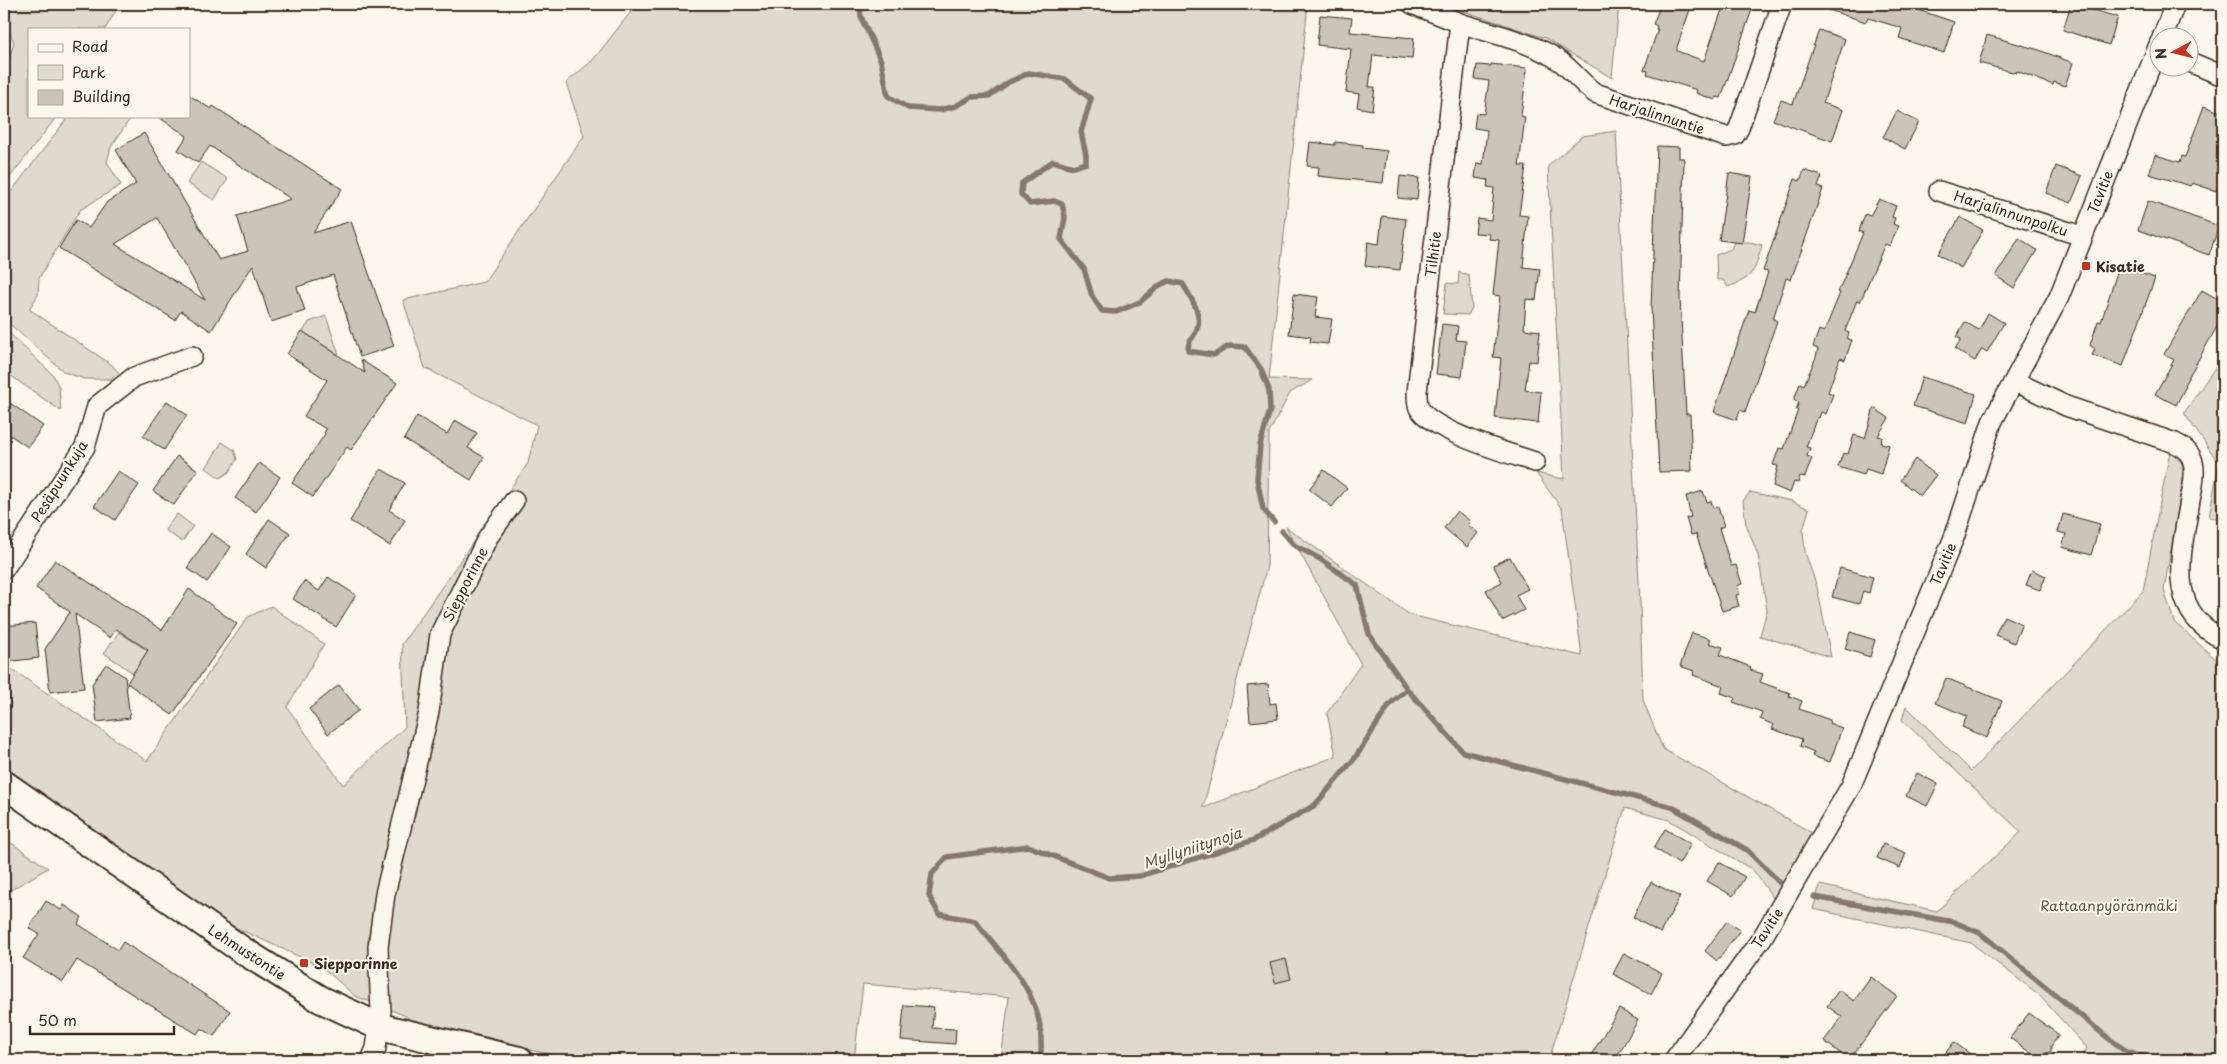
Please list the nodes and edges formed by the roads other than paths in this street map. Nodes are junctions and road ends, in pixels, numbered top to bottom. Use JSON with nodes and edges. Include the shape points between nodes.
{"nodes":[{"id":1,"x":1782,"y":4,"type":"edge"},
{"id":2,"x":2175,"y":4,"type":"edge"},
{"id":3,"x":1424,"y":6,"type":"edge"},
{"id":4,"x":1460,"y":23,"type":"junction"},
{"id":5,"x":2166,"y":28,"type":"edge"},
{"id":6,"x":2200,"y":66,"type":"edge"},
{"id":7,"x":2150,"y":67,"type":"edge"},
{"id":8,"x":2223,"y":76,"type":"edge"},
{"id":9,"x":1939,"y":191,"type":"dead end"},
{"id":10,"x":2082,"y":236,"type":"junction"},
{"id":11,"x":192,"y":356,"type":"dead end"},
{"id":12,"x":2014,"y":381,"type":"junction"},
{"id":13,"x":1536,"y":462,"type":"dead end"},
{"id":14,"x":514,"y":501,"type":"dead end"},
{"id":15,"x":4,"y":569,"type":"edge"},
{"id":16,"x":2223,"y":639,"type":"edge"},
{"id":17,"x":4,"y":784,"type":"edge"},
{"id":18,"x":380,"y":1027,"type":"junction"},
{"id":19,"x":372,"y":1060,"type":"edge"},
{"id":20,"x":519,"y":1060,"type":"edge"},
{"id":21,"x":1674,"y":1060,"type":"edge"}],
"edges":[{"from":1,"to":4,"type":"street","name":"Harjalinnuntie","via":[[1738,128],[1735,135],[1726,137],[1595,93],[1562,62],[1544,51]]},
{"from":2,"to":5,"type":"street","name":"Tavitie"},
{"from":3,"to":4,"type":"street"},
{"from":4,"to":13,"type":"street","name":"Tilhitie","via":[[1417,392],[1419,407],[1428,418],[1465,438]]},
{"from":6,"to":8,"type":"street"},
{"from":7,"to":10,"type":"street","name":"Tavitie"},
{"from":9,"to":10,"type":"street","name":"Harjalinnunpolku"},
{"from":10,"to":12,"type":"street","name":"Tavitie","via":[[2059,296]]},
{"from":11,"to":15,"type":"street","name":"Pesäpuunkuja","via":[[134,377],[97,406],[85,447]]},
{"from":12,"to":16,"type":"street","via":[[2066,406],[2184,448],[2193,461],[2194,478],[2182,554],[2182,590],[2196,620]]},
{"from":12,"to":21,"type":"street","name":"Tavitie","via":[[1992,422],[1955,535],[1850,786],[1762,938]]},
{"from":14,"to":18,"type":"street","name":"Siepporinne","via":[[488,537],[440,634],[429,712],[384,894],[378,947],[382,995]]},
{"from":17,"to":18,"type":"main road","name":"Lehmustontie","via":[[242,950],[320,999]]},
{"from":18,"to":19,"type":"street","name":"Siepporinne"},
{"from":18,"to":20,"type":"main road","name":"Lehmustontie"}]}
